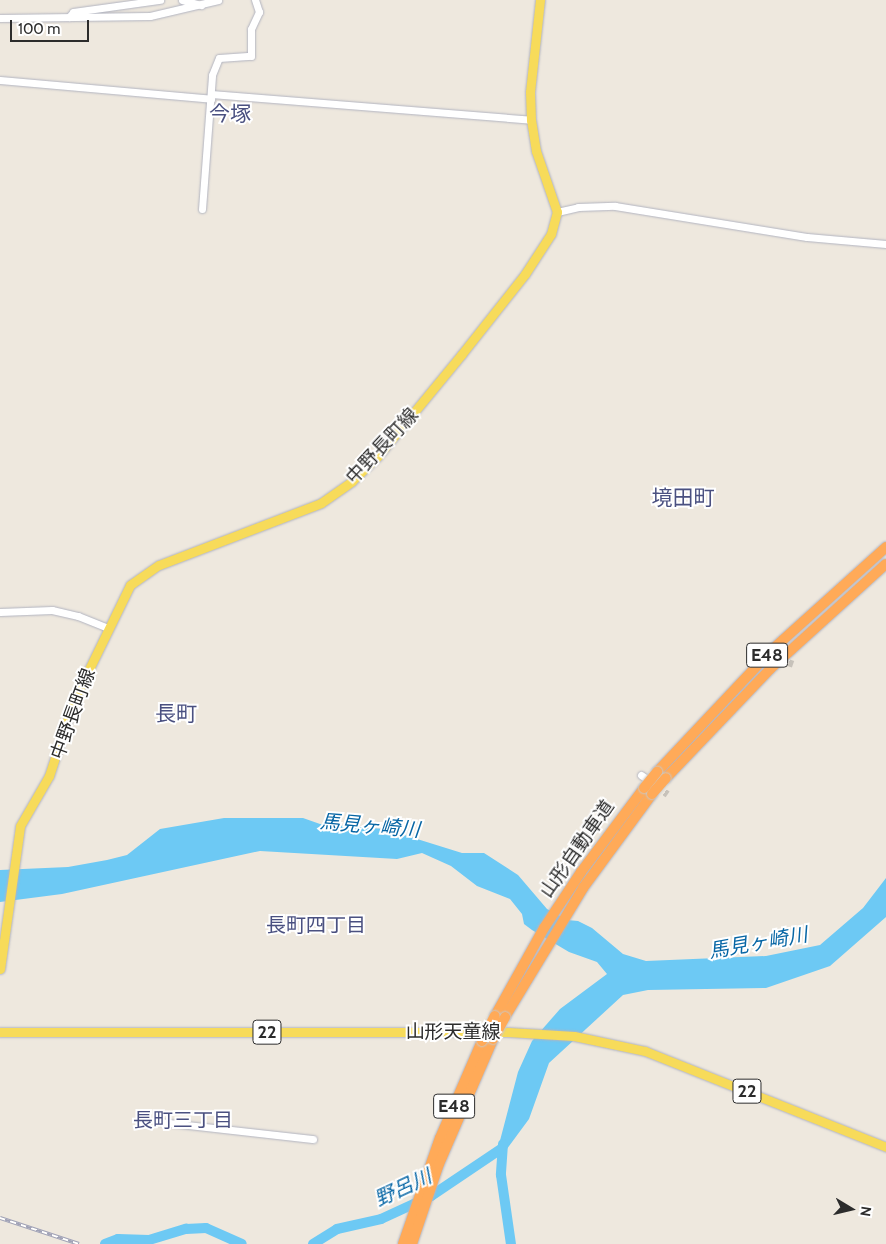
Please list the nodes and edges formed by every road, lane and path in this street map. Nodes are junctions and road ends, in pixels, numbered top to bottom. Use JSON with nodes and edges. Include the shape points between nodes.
{"nodes":[{"id":1,"x":160,"y":0,"type":"edge"},
{"id":2,"x":182,"y":0,"type":"edge"},
{"id":3,"x":218,"y":0,"type":"edge"},
{"id":4,"x":255,"y":0,"type":"edge"},
{"id":5,"x":540,"y":0,"type":"edge"},
{"id":6,"x":201,"y":6,"type":"junction"},
{"id":7,"x":69,"y":17,"type":"junction"},
{"id":8,"x":0,"y":18,"type":"edge"},
{"id":9,"x":0,"y":80,"type":"edge"},
{"id":10,"x":211,"y":96,"type":"junction"},
{"id":11,"x":531,"y":120,"type":"junction"},
{"id":12,"x":202,"y":210,"type":"dead end"},
{"id":13,"x":557,"y":212,"type":"junction"},
{"id":14,"x":886,"y":244,"type":"edge"},
{"id":15,"x":886,"y":547,"type":"edge"},
{"id":16,"x":886,"y":564,"type":"edge"},
{"id":17,"x":0,"y":612,"type":"edge"},
{"id":18,"x":107,"y":628,"type":"junction"},
{"id":19,"x":648,"y":791,"type":"junction"},
{"id":20,"x":607,"y":844,"type":"junction"},
{"id":21,"x":0,"y":969,"type":"edge"},
{"id":22,"x":500,"y":1016,"type":"junction"},
{"id":23,"x":0,"y":1032,"type":"edge"},
{"id":24,"x":161,"y":1122,"type":"dead end"},
{"id":25,"x":313,"y":1139,"type":"dead end"},
{"id":26,"x":886,"y":1147,"type":"edge"},
{"id":27,"x":413,"y":1241,"type":"edge"},
{"id":28,"x":403,"y":1244,"type":"edge"}],
"edges":[{"from":1,"to":7,"type":"street","via":[[73,12]]},
{"from":2,"to":6,"type":"street"},
{"from":3,"to":6,"type":"street"},
{"from":4,"to":10,"type":"street","via":[[258,18],[251,29],[252,56],[219,58],[212,75]]},
{"from":5,"to":11,"type":"main road","via":[[530,92]]},
{"from":6,"to":7,"type":"street","via":[[150,16]]},
{"from":7,"to":8,"type":"street"},
{"from":9,"to":10,"type":"street"},
{"from":10,"to":11,"type":"street"},
{"from":10,"to":12,"type":"street"},
{"from":11,"to":13,"type":"main road","via":[[536,151]]},
{"from":13,"to":14,"type":"street","via":[[578,207],[616,206],[807,237]]},
{"from":13,"to":18,"type":"main road","name":"中野長町線","via":[[551,234],[525,274],[396,435],[352,481],[302,512],[186,554],[145,573],[125,592]]},
{"from":15,"to":19,"type":"highway","name":"山形自動車道","number":"E48","bridge":true,"via":[[774,648],[657,772]]},
{"from":16,"to":19,"type":"highway","name":"山形自動車道","number":"E48","bridge":true,"via":[[770,669],[666,778]]},
{"from":17,"to":18,"type":"street","via":[[52,610]]},
{"from":18,"to":21,"type":"main road","name":"中野長町線","via":[[73,702],[50,776],[20,826]]},
{"from":19,"to":20,"type":"highway","name":"山形自動車道","number":"E48"},
{"from":20,"to":22,"type":"highway","name":"山形自動車道","number":"E48","via":[[520,989]]},
{"from":20,"to":22,"type":"highway","name":"山形自動車道","number":"E48","via":[[544,928],[513,980]]},
{"from":22,"to":27,"type":"highway","name":"山形自動車道","number":"E48","bridge":true,"via":[[493,1040],[438,1164]]},
{"from":22,"to":28,"type":"highway","name":"山形自動車道","number":"E48","bridge":true,"via":[[482,1041],[427,1171]]},
{"from":23,"to":26,"type":"main road","name":"山形天童線","number":"22","via":[[533,1033],[607,1041],[694,1069]]},
{"from":24,"to":25,"type":"street"}]}
